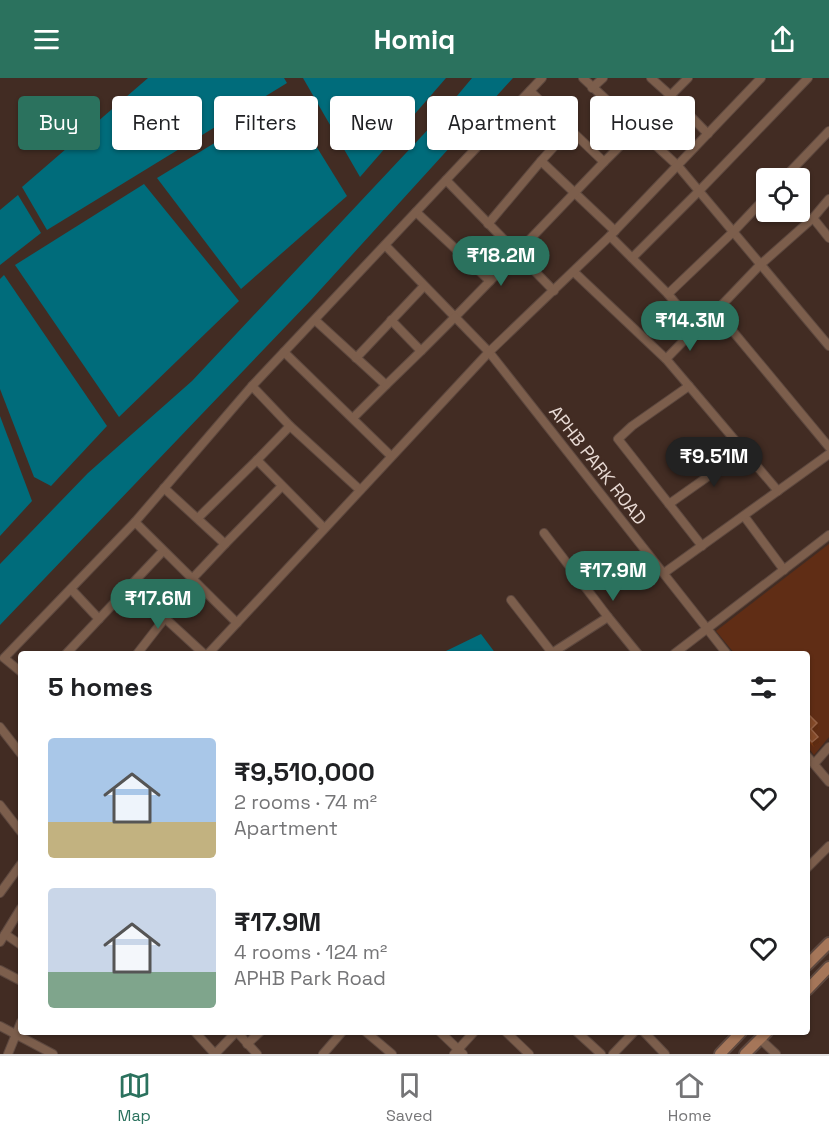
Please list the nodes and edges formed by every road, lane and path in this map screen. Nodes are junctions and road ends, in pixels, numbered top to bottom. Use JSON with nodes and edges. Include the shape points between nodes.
{"nodes":[{"id":1,"x":542,"y":78,"type":"edge"},
{"id":2,"x":583,"y":78,"type":"edge"},
{"id":3,"x":603,"y":78,"type":"edge"},
{"id":4,"x":651,"y":78,"type":"edge"},
{"id":5,"x":688,"y":78,"type":"edge"},
{"id":6,"x":761,"y":78,"type":"edge"},
{"id":7,"x":808,"y":78,"type":"edge"},
{"id":8,"x":592,"y":88,"type":"junction"},
{"id":9,"x":530,"y":91,"type":"junction"},
{"id":10,"x":670,"y":95,"type":"junction"},
{"id":11,"x":535,"y":96,"type":"edge"},
{"id":12,"x":601,"y":96,"type":"edge"},
{"id":13,"x":829,"y":131,"type":"edge"},
{"id":14,"x":708,"y":134,"type":"junction"},
{"id":15,"x":578,"y":137,"type":"edge"},
{"id":16,"x":551,"y":150,"type":"edge"},
{"id":17,"x":617,"y":150,"type":"edge"},
{"id":18,"x":661,"y":150,"type":"edge"},
{"id":19,"x":541,"y":161,"type":"junction"},
{"id":20,"x":604,"y":162,"type":"junction"},
{"id":21,"x":678,"y":166,"type":"junction"},
{"id":22,"x":794,"y":168,"type":"edge"},
{"id":23,"x":446,"y":180,"type":"junction"},
{"id":24,"x":699,"y":191,"type":"junction"},
{"id":25,"x":574,"y":192,"type":"junction"},
{"id":26,"x":829,"y":199,"type":"edge"},
{"id":27,"x":756,"y":208,"type":"edge"},
{"id":28,"x":416,"y":212,"type":"junction"},
{"id":29,"x":813,"y":218,"type":"junction"},
{"id":30,"x":488,"y":224,"type":"junction"},
{"id":31,"x":733,"y":232,"type":"junction"},
{"id":32,"x":613,"y":234,"type":"junction"},
{"id":33,"x":829,"y":238,"type":"edge"},
{"id":34,"x":385,"y":246,"type":"junction"},
{"id":35,"x":517,"y":253,"type":"junction"},
{"id":36,"x":632,"y":258,"type":"junction"},
{"id":37,"x":760,"y":265,"type":"junction"},
{"id":38,"x":574,"y":272,"type":"junction"},
{"id":39,"x":490,"y":281,"type":"junction"},
{"id":40,"x":424,"y":286,"type":"junction"},
{"id":41,"x":554,"y":291,"type":"junction"},
{"id":42,"x":668,"y":294,"type":"junction"},
{"id":43,"x":716,"y":311,"type":"junction"},
{"id":44,"x":455,"y":317,"type":"junction"},
{"id":45,"x":315,"y":320,"type":"junction"},
{"id":46,"x":391,"y":321,"type":"junction"},
{"id":47,"x":696,"y":328,"type":"junction"},
{"id":48,"x":829,"y":346,"type":"edge"},
{"id":49,"x":421,"y":351,"type":"junction"},
{"id":50,"x":489,"y":351,"type":"junction"},
{"id":51,"x":284,"y":352,"type":"junction"},
{"id":52,"x":356,"y":357,"type":"junction"},
{"id":53,"x":666,"y":359,"type":"junction"},
{"id":54,"x":386,"y":385,"type":"junction"},
{"id":55,"x":252,"y":386,"type":"junction"},
{"id":56,"x":689,"y":386,"type":"junction"},
{"id":57,"x":353,"y":418,"type":"junction"},
{"id":58,"x":290,"y":426,"type":"junction"},
{"id":59,"x":829,"y":447,"type":"edge"},
{"id":60,"x":744,"y":451,"type":"junction"},
{"id":61,"x":829,"y":454,"type":"edge"},
{"id":62,"x":391,"y":456,"type":"junction"},
{"id":63,"x":256,"y":460,"type":"junction"},
{"id":64,"x":282,"y":486,"type":"junction"},
{"id":65,"x":164,"y":488,"type":"junction"},
{"id":66,"x":360,"y":490,"type":"junction"},
{"id":67,"x":778,"y":491,"type":"junction"},
{"id":68,"x":669,"y":504,"type":"junction"},
{"id":69,"x":744,"y":516,"type":"junction"},
{"id":70,"x":198,"y":518,"type":"junction"},
{"id":71,"x":135,"y":522,"type":"junction"},
{"id":72,"x":324,"y":528,"type":"junction"},
{"id":73,"x":544,"y":533,"type":"dead end"},
{"id":74,"x":829,"y":535,"type":"edge"},
{"id":75,"x":225,"y":544,"type":"junction"},
{"id":76,"x":702,"y":546,"type":"junction"},
{"id":77,"x":164,"y":551,"type":"junction"},
{"id":78,"x":784,"y":570,"type":"junction"},
{"id":79,"x":664,"y":573,"type":"junction"},
{"id":80,"x":192,"y":579,"type":"junction"},
{"id":81,"x":130,"y":586,"type":"junction"},
{"id":82,"x":71,"y":589,"type":"junction"},
{"id":83,"x":511,"y":600,"type":"dead end"},
{"id":84,"x":608,"y":617,"type":"junction"},
{"id":85,"x":165,"y":618,"type":"junction"},
{"id":86,"x":99,"y":619,"type":"junction"},
{"id":87,"x":237,"y":623,"type":"junction"},
{"id":88,"x":708,"y":630,"type":"junction"},
{"id":89,"x":69,"y":651,"type":"edge"},
{"id":90,"x":139,"y":651,"type":"edge"},
{"id":91,"x":203,"y":651,"type":"edge"},
{"id":92,"x":209,"y":651,"type":"edge"},
{"id":93,"x":550,"y":651,"type":"edge"},
{"id":94,"x":555,"y":651,"type":"edge"},
{"id":95,"x":636,"y":651,"type":"edge"},
{"id":96,"x":678,"y":651,"type":"edge"},
{"id":97,"x":725,"y":651,"type":"edge"},
{"id":98,"x":18,"y":670,"type":"edge"},
{"id":99,"x":0,"y":727,"type":"edge"},
{"id":100,"x":829,"y":747,"type":"edge"},
{"id":101,"x":18,"y":750,"type":"edge"},
{"id":102,"x":810,"y":759,"type":"edge"},
{"id":103,"x":814,"y":764,"type":"junction"},
{"id":104,"x":829,"y":782,"type":"edge"},
{"id":105,"x":2,"y":812,"type":"edge"},
{"id":106,"x":18,"y":829,"type":"edge"},
{"id":107,"x":829,"y":846,"type":"edge"},
{"id":108,"x":810,"y":863,"type":"edge"},
{"id":109,"x":18,"y":868,"type":"edge"},
{"id":110,"x":0,"y":893,"type":"edge"},
{"id":111,"x":18,"y":914,"type":"edge"},
{"id":112,"x":5,"y":934,"type":"junction"},
{"id":113,"x":0,"y":942,"type":"edge"},
{"id":114,"x":18,"y":943,"type":"edge"},
{"id":115,"x":829,"y":943,"type":"edge"},
{"id":116,"x":810,"y":962,"type":"edge"},
{"id":117,"x":829,"y":967,"type":"edge"},
{"id":118,"x":0,"y":970,"type":"edge"},
{"id":119,"x":18,"y":979,"type":"edge"},
{"id":120,"x":810,"y":987,"type":"edge"},
{"id":121,"x":0,"y":1026,"type":"edge"},
{"id":122,"x":18,"y":1029,"type":"edge"},
{"id":123,"x":16,"y":1033,"type":"junction"},
{"id":124,"x":20,"y":1035,"type":"edge"},
{"id":125,"x":198,"y":1035,"type":"edge"},
{"id":126,"x":234,"y":1035,"type":"edge"},
{"id":127,"x":240,"y":1035,"type":"edge"},
{"id":128,"x":257,"y":1035,"type":"edge"},
{"id":129,"x":339,"y":1035,"type":"edge"},
{"id":130,"x":369,"y":1035,"type":"edge"},
{"id":131,"x":443,"y":1035,"type":"edge"},
{"id":132,"x":472,"y":1035,"type":"edge"},
{"id":133,"x":509,"y":1035,"type":"edge"},
{"id":134,"x":580,"y":1035,"type":"edge"},
{"id":135,"x":631,"y":1035,"type":"edge"},
{"id":136,"x":647,"y":1035,"type":"edge"},
{"id":137,"x":738,"y":1035,"type":"edge"},
{"id":138,"x":764,"y":1035,"type":"edge"},
{"id":139,"x":247,"y":1044,"type":"junction"},
{"id":140,"x":389,"y":1053,"type":"edge"},
{"id":141,"x":458,"y":1053,"type":"edge"},
{"id":142,"x":8,"y":1054,"type":"edge"},
{"id":143,"x":53,"y":1054,"type":"edge"},
{"id":144,"x":215,"y":1054,"type":"edge"},
{"id":145,"x":257,"y":1054,"type":"edge"},
{"id":146,"x":323,"y":1054,"type":"edge"},
{"id":147,"x":529,"y":1054,"type":"edge"},
{"id":148,"x":601,"y":1054,"type":"edge"},
{"id":149,"x":613,"y":1054,"type":"edge"},
{"id":150,"x":665,"y":1054,"type":"edge"},
{"id":151,"x":720,"y":1054,"type":"edge"},
{"id":152,"x":745,"y":1054,"type":"edge"},
{"id":153,"x":776,"y":1054,"type":"edge"}],
"edges":[{"from":1,"to":9,"type":"street"},
{"from":2,"to":8,"type":"street"},
{"from":3,"to":8,"type":"street"},
{"from":4,"to":10,"type":"street"},
{"from":5,"to":10,"type":"street"},
{"from":6,"to":14,"type":"street"},
{"from":7,"to":24,"type":"street"},
{"from":8,"to":12,"type":"street"},
{"from":9,"to":11,"type":"street"},
{"from":9,"to":23,"type":"street"},
{"from":10,"to":14,"type":"street"},
{"from":13,"to":22,"type":"street"},
{"from":14,"to":21,"type":"street"},
{"from":15,"to":20,"type":"street"},
{"from":16,"to":19,"type":"street"},
{"from":17,"to":20,"type":"street"},
{"from":18,"to":21,"type":"street"},
{"from":19,"to":25,"type":"street"},
{"from":19,"to":30,"type":"street"},
{"from":20,"to":25,"type":"street"},
{"from":21,"to":24,"type":"street"},
{"from":21,"to":32,"type":"street"},
{"from":23,"to":28,"type":"street"},
{"from":23,"to":30,"type":"street"},
{"from":24,"to":31,"type":"street"},
{"from":24,"to":36,"type":"street"},
{"from":25,"to":32,"type":"street"},
{"from":25,"to":35,"type":"street"},
{"from":26,"to":29,"type":"street"},
{"from":27,"to":31,"type":"street"},
{"from":28,"to":34,"type":"street"},
{"from":28,"to":39,"type":"street"},
{"from":29,"to":33,"type":"street"},
{"from":29,"to":37,"type":"street"},
{"from":30,"to":35,"type":"street"},
{"from":31,"to":37,"type":"street"},
{"from":31,"to":42,"type":"street"},
{"from":32,"to":36,"type":"street"},
{"from":32,"to":38,"type":"street"},
{"from":34,"to":40,"type":"street","name":"APHB PARK ROAD"},
{"from":34,"to":45,"type":"street"},
{"from":35,"to":39,"type":"street"},
{"from":35,"to":41,"type":"street"},
{"from":36,"to":42,"type":"street"},
{"from":37,"to":43,"type":"street"},
{"from":37,"to":48,"type":"street"},
{"from":38,"to":41,"type":"street"},
{"from":38,"to":53,"type":"street"},
{"from":39,"to":44,"type":"street"},
{"from":40,"to":44,"type":"street","name":"APHB PARK ROAD"},
{"from":40,"to":46,"type":"street"},
{"from":41,"to":50,"type":"street"},
{"from":42,"to":47,"type":"street"},
{"from":43,"to":47,"type":"street"},
{"from":43,"to":59,"type":"street"},
{"from":44,"to":49,"type":"street"},
{"from":44,"to":50,"type":"street","name":"APHB PARK ROAD"},
{"from":45,"to":51,"type":"street"},
{"from":45,"to":52,"type":"street"},
{"from":46,"to":49,"type":"street"},
{"from":46,"to":52,"type":"street"},
{"from":47,"to":53,"type":"street"},
{"from":49,"to":54,"type":"street"},
{"from":50,"to":62,"type":"street"},
{"from":50,"to":79,"type":"street","name":"APHB PARK ROAD"},
{"from":51,"to":55,"type":"street"},
{"from":51,"to":57,"type":"street"},
{"from":52,"to":54,"type":"street"},
{"from":53,"to":56,"type":"street"},
{"from":54,"to":57,"type":"street"},
{"from":55,"to":58,"type":"street"},
{"from":55,"to":65,"type":"street"},
{"from":56,"to":60,"type":"street"},
{"from":56,"to":68,"type":"street","via":[[618,439]]},
{"from":57,"to":62,"type":"street"},
{"from":58,"to":63,"type":"street"},
{"from":58,"to":66,"type":"street"},
{"from":60,"to":67,"type":"street"},
{"from":60,"to":68,"type":"street"},
{"from":61,"to":67,"type":"street"},
{"from":62,"to":66,"type":"street"},
{"from":63,"to":64,"type":"street"},
{"from":63,"to":70,"type":"street"},
{"from":64,"to":72,"type":"street"},
{"from":64,"to":75,"type":"street"},
{"from":65,"to":70,"type":"street"},
{"from":65,"to":71,"type":"street"},
{"from":66,"to":72,"type":"street"},
{"from":67,"to":69,"type":"street"},
{"from":68,"to":76,"type":"street"},
{"from":69,"to":76,"type":"street"},
{"from":69,"to":78,"type":"street"},
{"from":70,"to":75,"type":"street"},
{"from":71,"to":77,"type":"street"},
{"from":71,"to":82,"type":"street"},
{"from":72,"to":87,"type":"street"},
{"from":73,"to":84,"type":"street"},
{"from":74,"to":78,"type":"street"},
{"from":75,"to":80,"type":"street"},
{"from":76,"to":79,"type":"street"},
{"from":77,"to":80,"type":"street"},
{"from":77,"to":81,"type":"street"},
{"from":78,"to":88,"type":"street"},
{"from":79,"to":88,"type":"street","name":"APHB PARK ROAD"},
{"from":80,"to":87,"type":"street"},
{"from":81,"to":85,"type":"street"},
{"from":81,"to":86,"type":"street"},
{"from":82,"to":86,"type":"street"},
{"from":82,"to":98,"type":"street","via":[[3,658]]},
{"from":83,"to":93,"type":"street"},
{"from":84,"to":94,"type":"street"},
{"from":84,"to":95,"type":"street"},
{"from":85,"to":90,"type":"street"},
{"from":85,"to":91,"type":"street"},
{"from":86,"to":89,"type":"street"},
{"from":87,"to":92,"type":"street"},
{"from":88,"to":96,"type":"street"},
{"from":88,"to":97,"type":"street","name":"APHB PARK ROAD"},
{"from":99,"to":101,"type":"street"},
{"from":100,"to":103,"type":"street"},
{"from":102,"to":103,"type":"street"},
{"from":103,"to":104,"type":"street"},
{"from":105,"to":106,"type":"street"},
{"from":107,"to":108,"type":"street"},
{"from":109,"to":110,"type":"street"},
{"from":111,"to":112,"type":"street"},
{"from":112,"to":113,"type":"street"},
{"from":112,"to":114,"type":"street"},
{"from":115,"to":116,"type":"main road"},
{"from":117,"to":120,"type":"main road"},
{"from":118,"to":119,"type":"street"},
{"from":121,"to":123,"type":"street"},
{"from":122,"to":123,"type":"street"},
{"from":123,"to":142,"type":"street"},
{"from":124,"to":143,"type":"street"},
{"from":125,"to":144,"type":"street"},
{"from":126,"to":144,"type":"street"},
{"from":127,"to":139,"type":"street"},
{"from":128,"to":139,"type":"street"},
{"from":129,"to":146,"type":"street"},
{"from":130,"to":140,"type":"street"},
{"from":131,"to":141,"type":"street"},
{"from":132,"to":141,"type":"street"},
{"from":133,"to":147,"type":"street"},
{"from":134,"to":148,"type":"street"},
{"from":135,"to":149,"type":"street"},
{"from":136,"to":150,"type":"street"},
{"from":137,"to":151,"type":"main road"},
{"from":138,"to":152,"type":"main road"},
{"from":138,"to":153,"type":"street"},
{"from":139,"to":145,"type":"street"}]}
